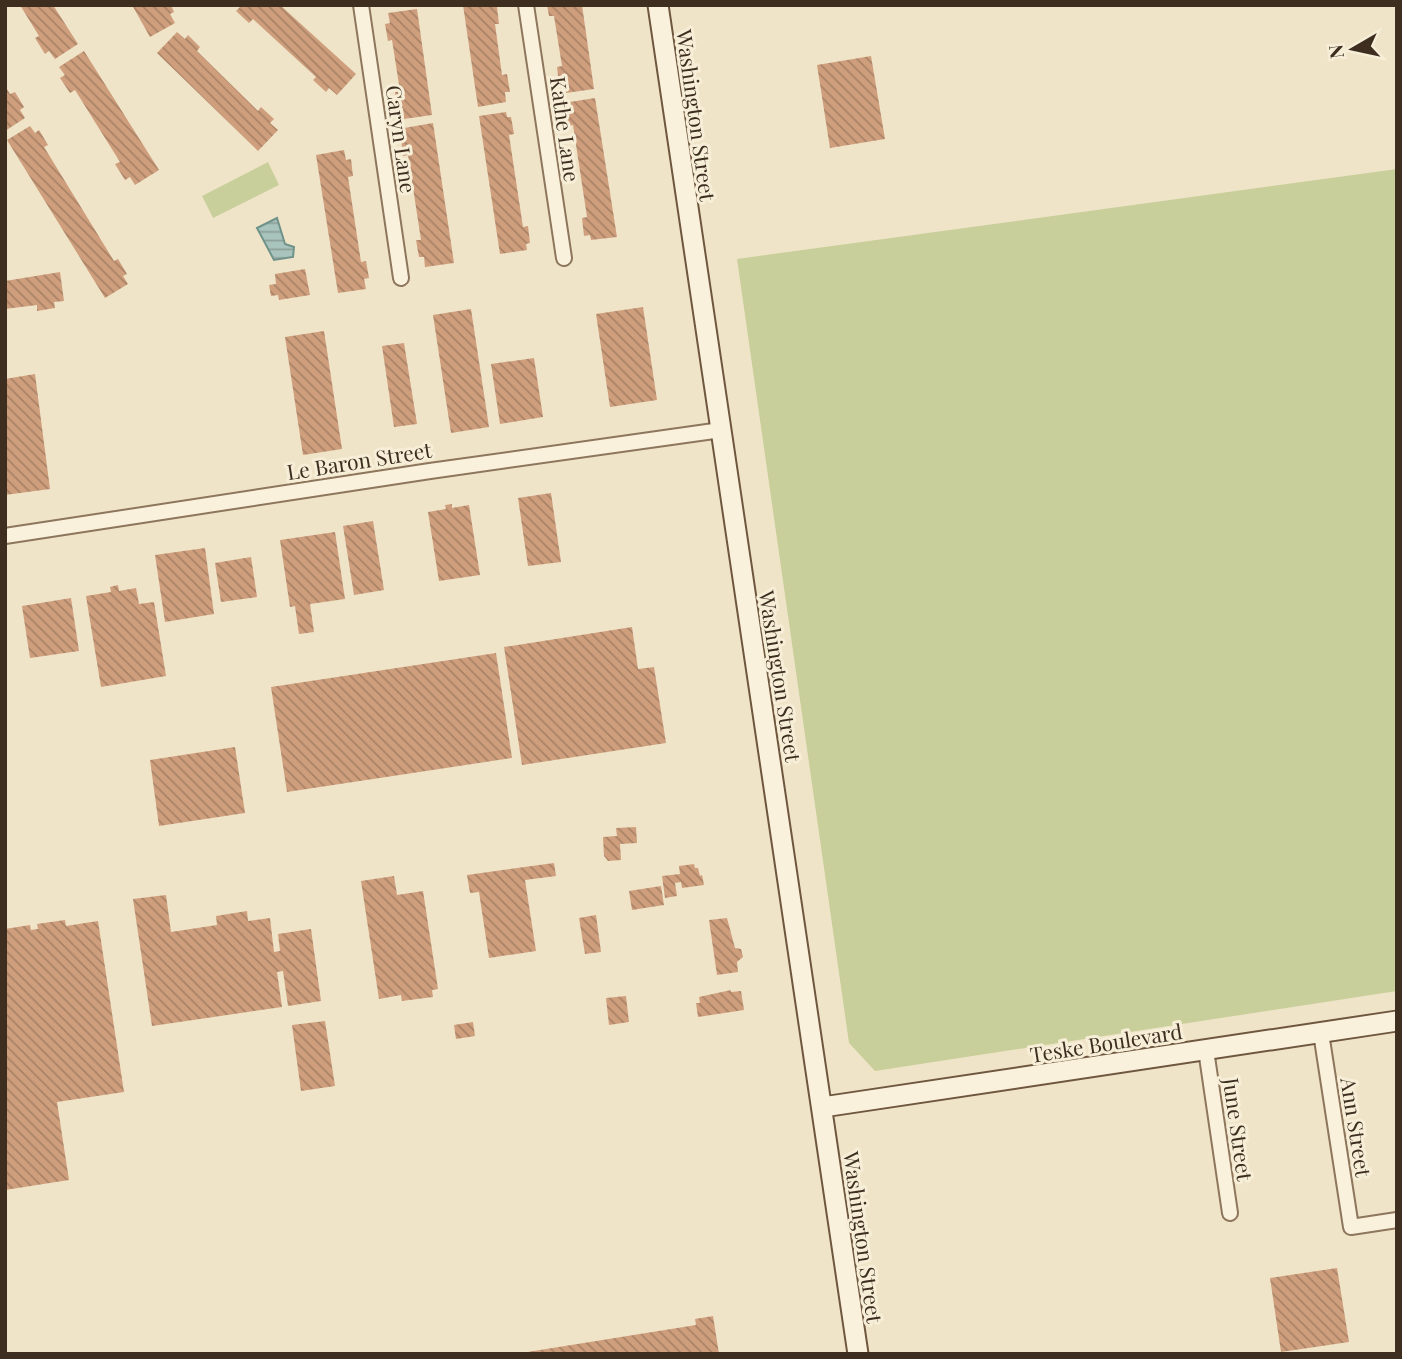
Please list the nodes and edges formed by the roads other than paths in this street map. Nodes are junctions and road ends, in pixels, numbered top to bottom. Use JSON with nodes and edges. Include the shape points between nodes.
{"nodes":[{"id":1,"x":361,"y":5,"type":"edge"},
{"id":2,"x":526,"y":5,"type":"edge"},
{"id":3,"x":658,"y":5,"type":"edge"},
{"id":4,"x":564,"y":258,"type":"dead end"},
{"id":5,"x":401,"y":278,"type":"dead end"},
{"id":6,"x":720,"y":430,"type":"junction"},
{"id":7,"x":5,"y":536,"type":"edge"},
{"id":8,"x":1397,"y":1021,"type":"edge"},
{"id":9,"x":1321,"y":1033,"type":"junction"},
{"id":10,"x":1206,"y":1050,"type":"junction"},
{"id":11,"x":823,"y":1107,"type":"junction"},
{"id":12,"x":1230,"y":1213,"type":"dead end"},
{"id":13,"x":1397,"y":1220,"type":"edge"},
{"id":14,"x":858,"y":1354,"type":"edge"}],
"edges":[{"from":1,"to":5,"type":"street","name":"Caryn Lane"},
{"from":2,"to":4,"type":"street","name":"Kathe Lane"},
{"from":3,"to":6,"type":"main road","name":"Washington Street"},
{"from":6,"to":7,"type":"street","name":"Le Baron Street"},
{"from":6,"to":11,"type":"main road","name":"Washington Street"},
{"from":8,"to":9,"type":"main road","name":"Teske Boulevard"},
{"from":9,"to":10,"type":"main road","name":"Teske Boulevard"},
{"from":9,"to":13,"type":"street","name":"Ann Street","via":[[1351,1227]]},
{"from":10,"to":11,"type":"main road","name":"Teske Boulevard"},
{"from":10,"to":12,"type":"street","name":"June Street"},
{"from":11,"to":14,"type":"main road","name":"Washington Street"}]}
